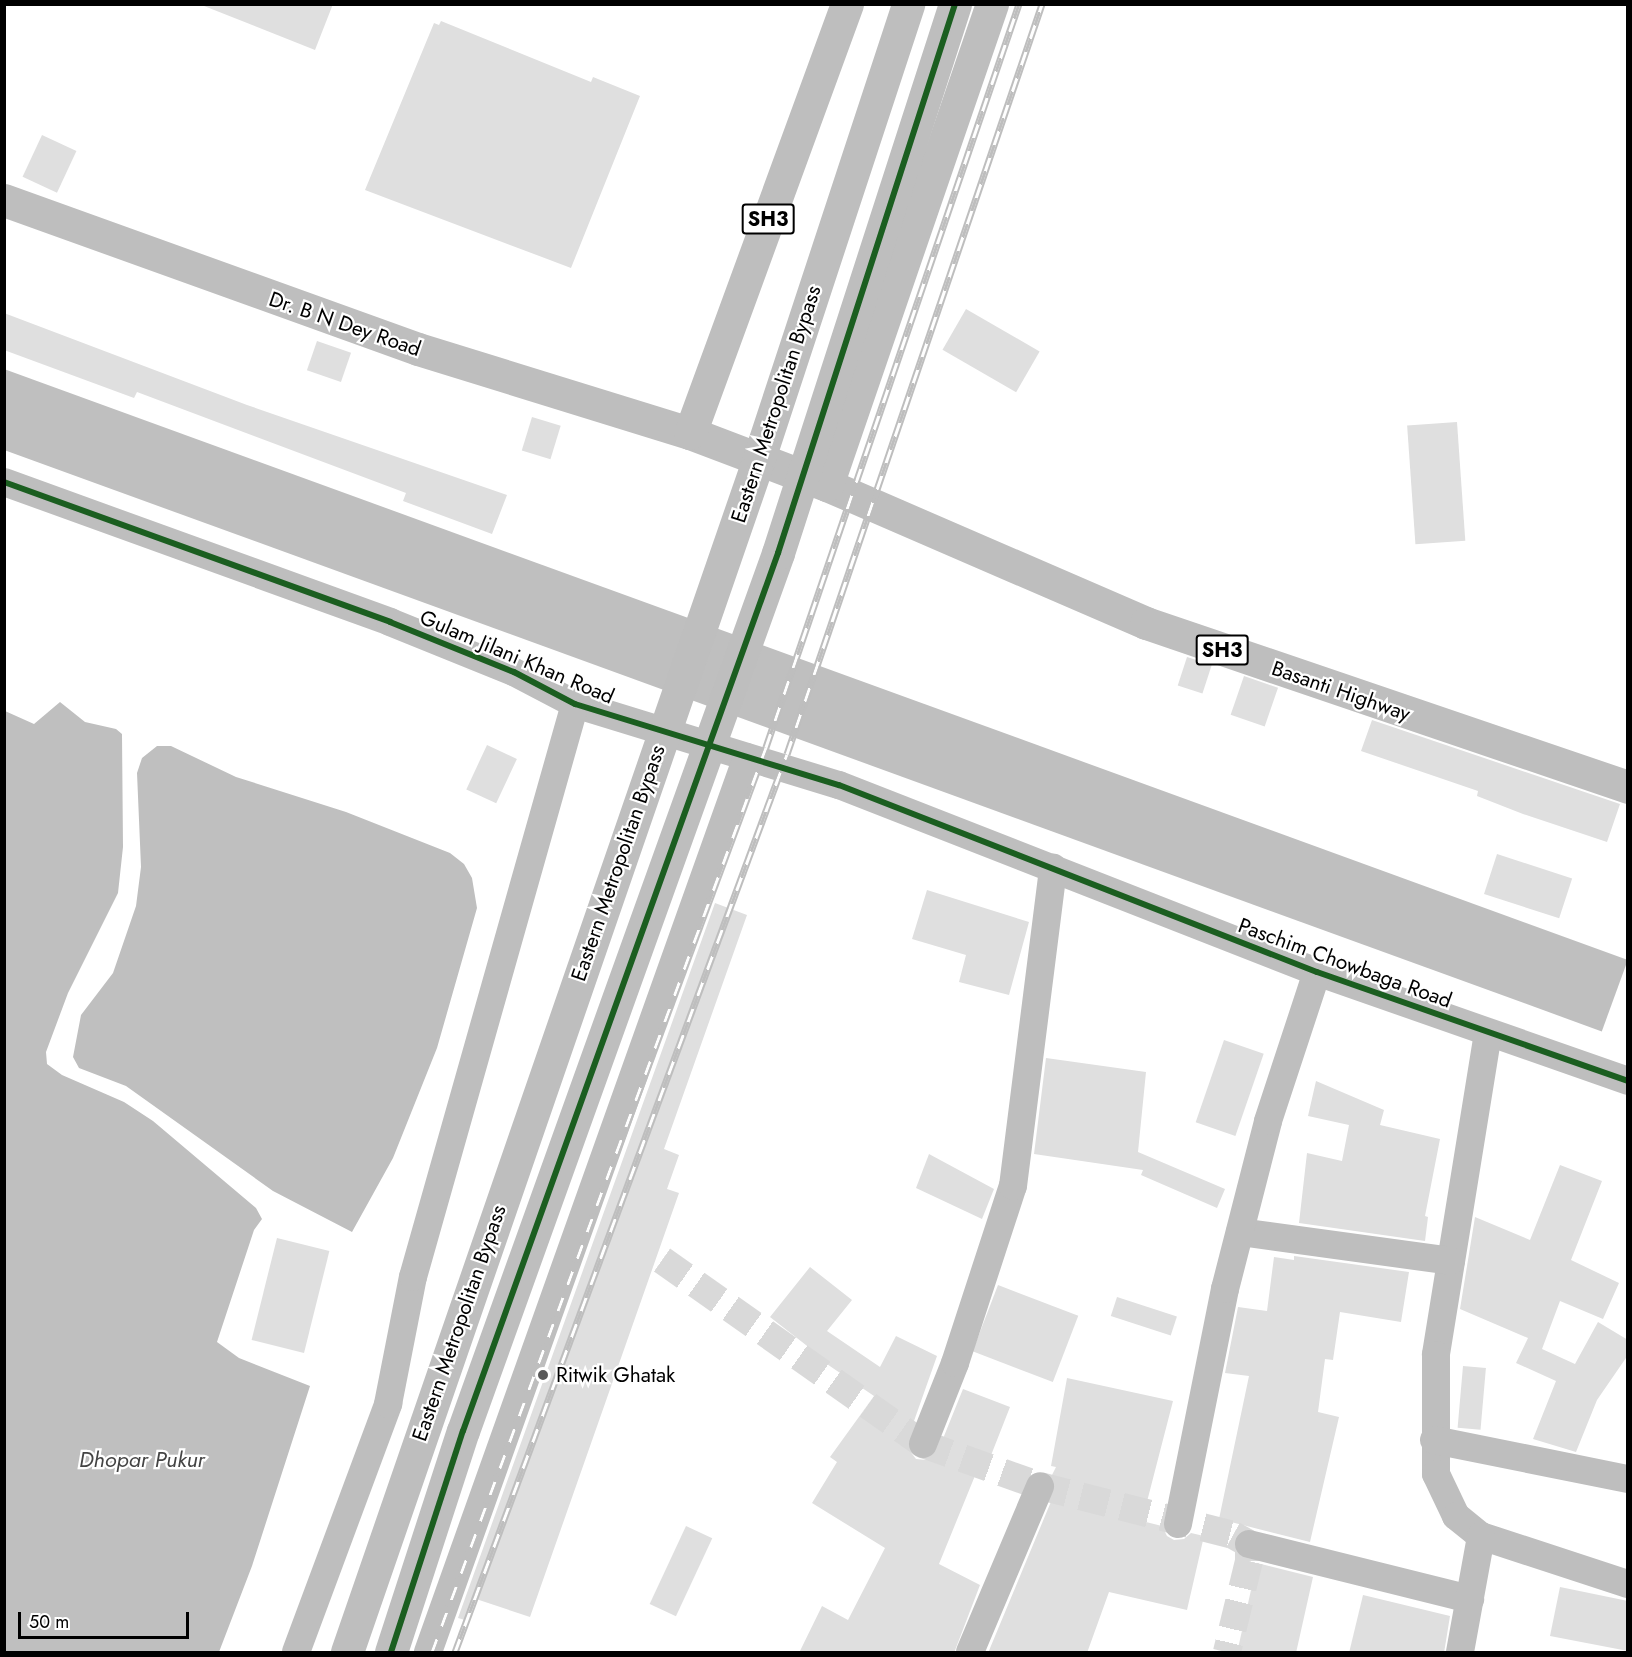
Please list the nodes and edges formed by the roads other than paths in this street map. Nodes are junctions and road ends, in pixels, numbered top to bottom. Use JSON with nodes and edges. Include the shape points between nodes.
{"nodes":[{"id":1,"x":847,"y":4,"type":"edge"},
{"id":2,"x":908,"y":4,"type":"edge"},
{"id":3,"x":955,"y":4,"type":"edge"},
{"id":4,"x":992,"y":4,"type":"edge"},
{"id":5,"x":4,"y":200,"type":"edge"},
{"id":6,"x":690,"y":433,"type":"junction"},
{"id":7,"x":4,"y":482,"type":"edge"},
{"id":8,"x":827,"y":484,"type":"junction"},
{"id":9,"x":575,"y":704,"type":"junction"},
{"id":10,"x":747,"y":757,"type":"junction"},
{"id":11,"x":1628,"y":787,"type":"edge"},
{"id":12,"x":1053,"y":868,"type":"junction"},
{"id":13,"x":1317,"y":972,"type":"junction"},
{"id":14,"x":1488,"y":1032,"type":"junction"},
{"id":15,"x":1628,"y":1081,"type":"edge"},
{"id":16,"x":1239,"y":1232,"type":"junction"},
{"id":17,"x":1452,"y":1261,"type":"junction"},
{"id":18,"x":1434,"y":1440,"type":"junction"},
{"id":19,"x":923,"y":1444,"type":"dead end"},
{"id":20,"x":1628,"y":1479,"type":"edge"},
{"id":21,"x":1040,"y":1486,"type":"dead end"},
{"id":22,"x":1178,"y":1524,"type":"dead end"},
{"id":23,"x":1481,"y":1536,"type":"junction"},
{"id":24,"x":1249,"y":1544,"type":"dead end"},
{"id":25,"x":1628,"y":1584,"type":"edge"},
{"id":26,"x":1470,"y":1599,"type":"junction"},
{"id":27,"x":296,"y":1653,"type":"edge"},
{"id":28,"x":347,"y":1653,"type":"edge"},
{"id":29,"x":391,"y":1653,"type":"edge"},
{"id":30,"x":428,"y":1653,"type":"edge"},
{"id":31,"x":970,"y":1653,"type":"edge"},
{"id":32,"x":1460,"y":1653,"type":"edge"}],
"edges":[{"from":1,"to":6,"type":"main road","number":"SH3"},
{"from":2,"to":28,"type":"main road","name":"Eastern Metropolitan Bypass","via":[[760,455]]},
{"from":3,"to":29,"type":"main road","via":[[778,553],[463,1431]]},
{"from":4,"to":8,"type":"main road"},
{"from":5,"to":6,"type":"main road","name":"Dr. B N Dey Road","via":[[418,349]]},
{"from":6,"to":8,"type":"main road","number":"SH3"},
{"from":7,"to":9,"type":"street","name":"Gulam Jilani Khan Road","via":[[390,622],[514,672]]},
{"from":8,"to":11,"type":"main road","name":"Basanti Highway","number":"SH3","via":[[1146,623]]},
{"from":9,"to":10,"type":"street","name":"Gulam Jilani Khan Road"},
{"from":9,"to":27,"type":"street","via":[[413,1277],[388,1404]]},
{"from":10,"to":12,"type":"street","name":"Gulam Jilani Khan Road","via":[[839,785]]},
{"from":10,"to":30,"type":"street"},
{"from":12,"to":13,"type":"street","name":"Paschim Chowbaga Road"},
{"from":12,"to":19,"type":"street","via":[[1013,1186],[955,1363]]},
{"from":13,"to":14,"type":"street","name":"Paschim Chowbaga Road"},
{"from":13,"to":16,"type":"street","via":[[1268,1121]]},
{"from":14,"to":15,"type":"street","name":"Paschim Chowbaga Road"},
{"from":14,"to":17,"type":"street"},
{"from":16,"to":17,"type":"street"},
{"from":16,"to":22,"type":"street"},
{"from":17,"to":18,"type":"street","via":[[1436,1355]]},
{"from":18,"to":20,"type":"street"},
{"from":18,"to":23,"type":"street","via":[[1436,1474],[1442,1491],[1456,1516]]},
{"from":21,"to":31,"type":"street"},
{"from":23,"to":25,"type":"street"},
{"from":23,"to":26,"type":"street"},
{"from":24,"to":26,"type":"street"},
{"from":26,"to":32,"type":"street"}]}
